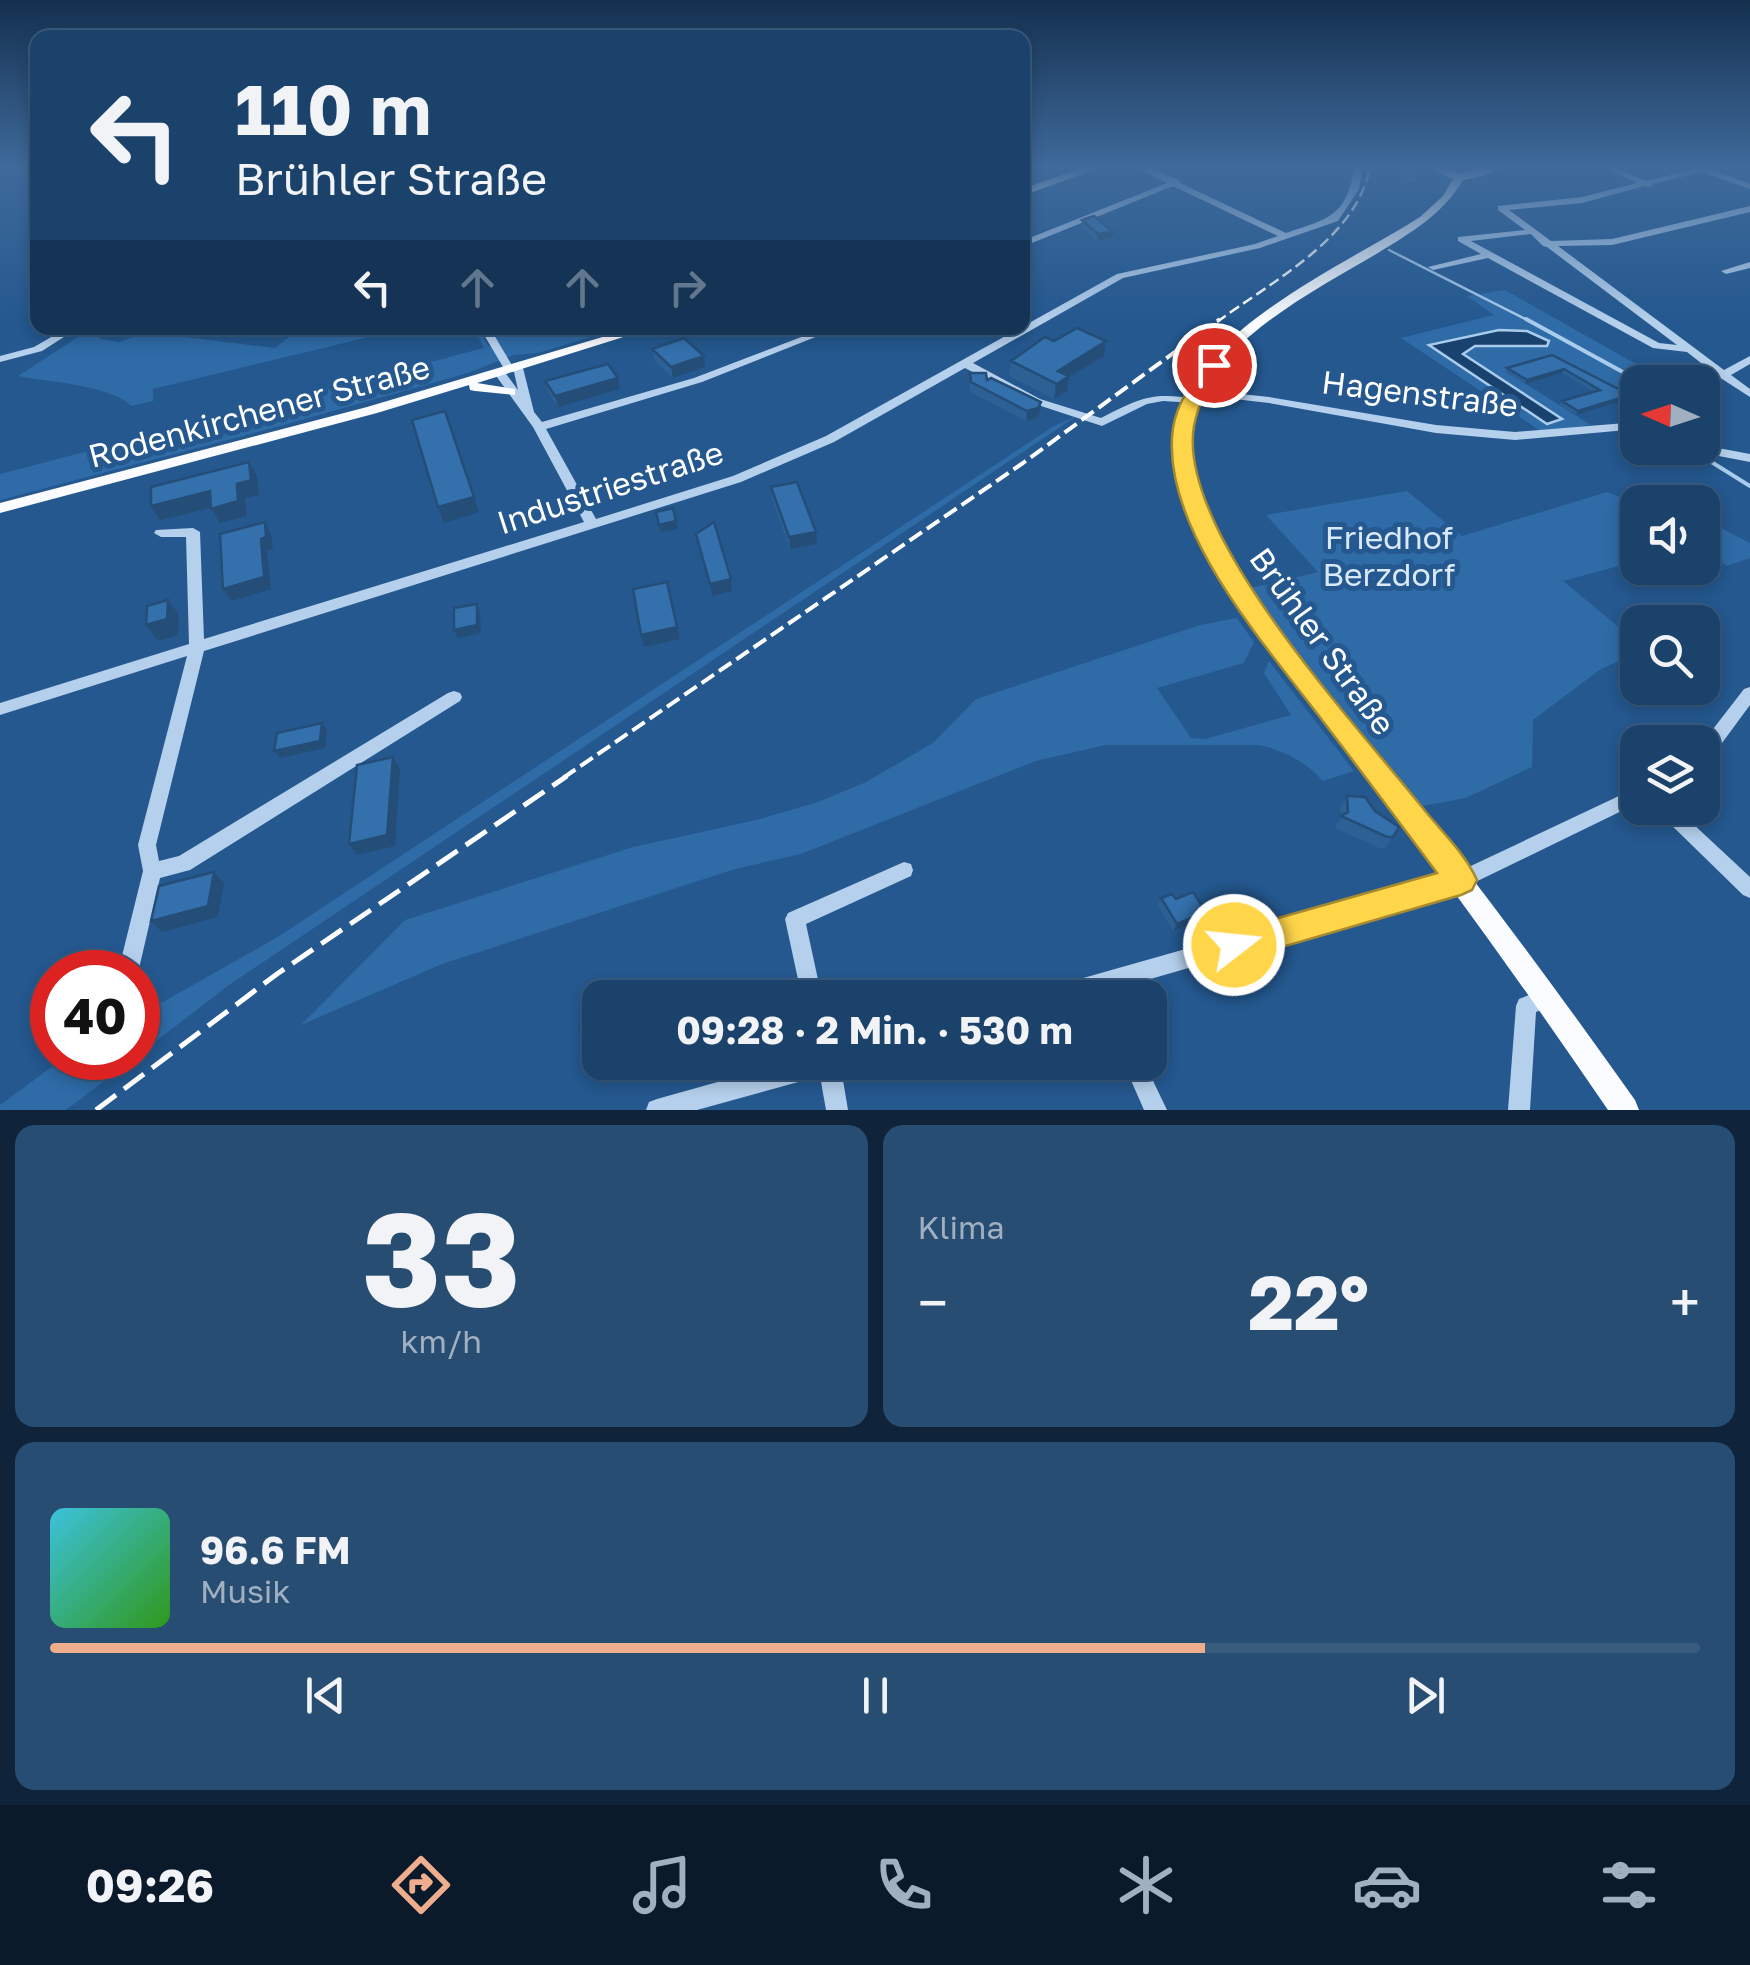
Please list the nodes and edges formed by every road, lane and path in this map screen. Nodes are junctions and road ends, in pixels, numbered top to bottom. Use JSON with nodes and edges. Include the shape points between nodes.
{"nodes":[{"id":1,"x":1087,"y":218,"type":"edge"},
{"id":2,"x":1250,"y":218,"type":"edge"},
{"id":3,"x":1336,"y":218,"type":"edge"},
{"id":4,"x":1425,"y":218,"type":"edge"},
{"id":5,"x":1513,"y":218,"type":"edge"},
{"id":6,"x":1720,"y":218,"type":"edge"},
{"id":7,"x":1530,"y":232,"type":"junction"},
{"id":8,"x":1288,"y":236,"type":"junction"},
{"id":9,"x":1030,"y":241,"type":"edge"},
{"id":10,"x":1545,"y":244,"type":"junction"},
{"id":11,"x":1487,"y":255,"type":"junction"},
{"id":12,"x":1750,"y":264,"type":"edge"},
{"id":13,"x":1432,"y":267,"type":"dead end"},
{"id":14,"x":1726,"y":270,"type":"dead end"},
{"id":15,"x":1030,"y":326,"type":"edge"},
{"id":16,"x":61,"y":335,"type":"edge"},
{"id":17,"x":489,"y":335,"type":"edge"},
{"id":18,"x":622,"y":335,"type":"edge"},
{"id":19,"x":815,"y":335,"type":"edge"},
{"id":20,"x":1015,"y":335,"type":"edge"},
{"id":21,"x":1688,"y":350,"type":"junction"},
{"id":22,"x":0,"y":359,"type":"edge"},
{"id":23,"x":1750,"y":359,"type":"edge"},
{"id":24,"x":966,"y":364,"type":"junction"},
{"id":25,"x":509,"y":370,"type":"junction"},
{"id":26,"x":1723,"y":376,"type":"junction"},
{"id":27,"x":510,"y":392,"type":"junction"},
{"id":28,"x":1750,"y":394,"type":"edge"},
{"id":29,"x":1193,"y":396,"type":"junction"},
{"id":30,"x":416,"y":398,"type":"junction"},
{"id":31,"x":529,"y":412,"type":"junction"},
{"id":32,"x":540,"y":427,"type":"junction"},
{"id":33,"x":1620,"y":427,"type":"edge"},
{"id":34,"x":1720,"y":452,"type":"edge"},
{"id":35,"x":1750,"y":458,"type":"edge"},
{"id":36,"x":0,"y":508,"type":"edge"},
{"id":37,"x":592,"y":524,"type":"junction"},
{"id":38,"x":161,"y":534,"type":"dead end"},
{"id":39,"x":197,"y":648,"type":"junction"},
{"id":40,"x":1750,"y":693,"type":"edge"},
{"id":41,"x":454,"y":697,"type":"dead end"},
{"id":42,"x":0,"y":708,"type":"edge"},
{"id":43,"x":1720,"y":733,"type":"edge"},
{"id":44,"x":1620,"y":803,"type":"edge"},
{"id":45,"x":1683,"y":825,"type":"edge"},
{"id":46,"x":904,"y":870,"type":"dead end"},
{"id":47,"x":152,"y":871,"type":"junction"},
{"id":48,"x":1461,"y":880,"type":"junction"},
{"id":49,"x":1750,"y":889,"type":"edge"},
{"id":50,"x":133,"y":950,"type":"edge"},
{"id":51,"x":808,"y":980,"type":"edge"},
{"id":52,"x":1134,"y":980,"type":"edge"},
{"id":53,"x":1547,"y":998,"type":"junction"},
{"id":54,"x":767,"y":1080,"type":"edge"},
{"id":55,"x":832,"y":1080,"type":"edge"},
{"id":56,"x":1141,"y":1080,"type":"edge"},
{"id":57,"x":657,"y":1110,"type":"edge"},
{"id":58,"x":837,"y":1110,"type":"edge"},
{"id":59,"x":1156,"y":1110,"type":"edge"},
{"id":60,"x":1519,"y":1110,"type":"edge"},
{"id":61,"x":1625,"y":1110,"type":"edge"}],
"edges":[{"from":1,"to":9,"type":"street"},
{"from":2,"to":8,"type":"street"},
{"from":3,"to":8,"type":"street","name":"Industriestraße"},
{"from":4,"to":29,"type":"main road","via":[[1240,338]]},
{"from":5,"to":7,"type":"street"},
{"from":6,"to":10,"type":"street","via":[[1612,242]]},
{"from":7,"to":10,"type":"street"},
{"from":7,"to":11,"type":"street","via":[[1462,238]]},
{"from":8,"to":15,"type":"street","name":"Industriestraße","via":[[1120,276]]},
{"from":10,"to":21,"type":"street"},
{"from":11,"to":13,"type":"street"},
{"from":11,"to":21,"type":"street","via":[[1658,346]]},
{"from":12,"to":14,"type":"street"},
{"from":16,"to":22,"type":"street"},
{"from":17,"to":25,"type":"street"},
{"from":18,"to":25,"type":"main road","name":"Rodenkirchener Straße"},
{"from":19,"to":32,"type":"street","via":[[698,380]]},
{"from":20,"to":24,"type":"street","name":"Industriestraße"},
{"from":21,"to":26,"type":"street"},
{"from":23,"to":26,"type":"street"},
{"from":24,"to":29,"type":"street","name":"Hagenstraße","via":[[1036,401],[1102,422],[1144,401]]},
{"from":24,"to":37,"type":"street","name":"Industriestraße","via":[[816,446],[737,479]]},
{"from":25,"to":27,"type":"street"},
{"from":25,"to":30,"type":"main road","name":"Rodenkirchener Straße"},
{"from":25,"to":31,"type":"street"},
{"from":26,"to":28,"type":"street"},
{"from":27,"to":30,"type":"main road","via":[[479,386]]},
{"from":27,"to":31,"type":"street"},
{"from":29,"to":33,"type":"street","name":"Hagenstraße","via":[[1269,400],[1515,436]]},
{"from":29,"to":48,"type":"main road","name":"Brühler Straße","via":[[1183,428],[1186,476],[1226,569]]},
{"from":30,"to":36,"type":"main road","name":"Rodenkirchener Straße"},
{"from":31,"to":32,"type":"street"},
{"from":32,"to":37,"type":"street"},
{"from":34,"to":35,"type":"street"},
{"from":37,"to":39,"type":"street","name":"Industriestraße"},
{"from":38,"to":39,"type":"street","via":[[193,532]]},
{"from":39,"to":42,"type":"street","name":"Industriestraße"},
{"from":39,"to":47,"type":"street","via":[[147,845]]},
{"from":40,"to":43,"type":"street"},
{"from":41,"to":47,"type":"street","via":[[183,864]]},
{"from":44,"to":48,"type":"street"},
{"from":45,"to":49,"type":"street"},
{"from":46,"to":51,"type":"street","via":[[795,919]]},
{"from":47,"to":50,"type":"street"},
{"from":48,"to":52,"type":"street"},
{"from":48,"to":53,"type":"main road","name":"Brühler Straße"},
{"from":53,"to":60,"type":"street","via":[[1526,1006]]},
{"from":53,"to":61,"type":"main road","name":"Brühler Straße"},
{"from":54,"to":57,"type":"street"},
{"from":55,"to":58,"type":"street"},
{"from":56,"to":59,"type":"street"}]}
